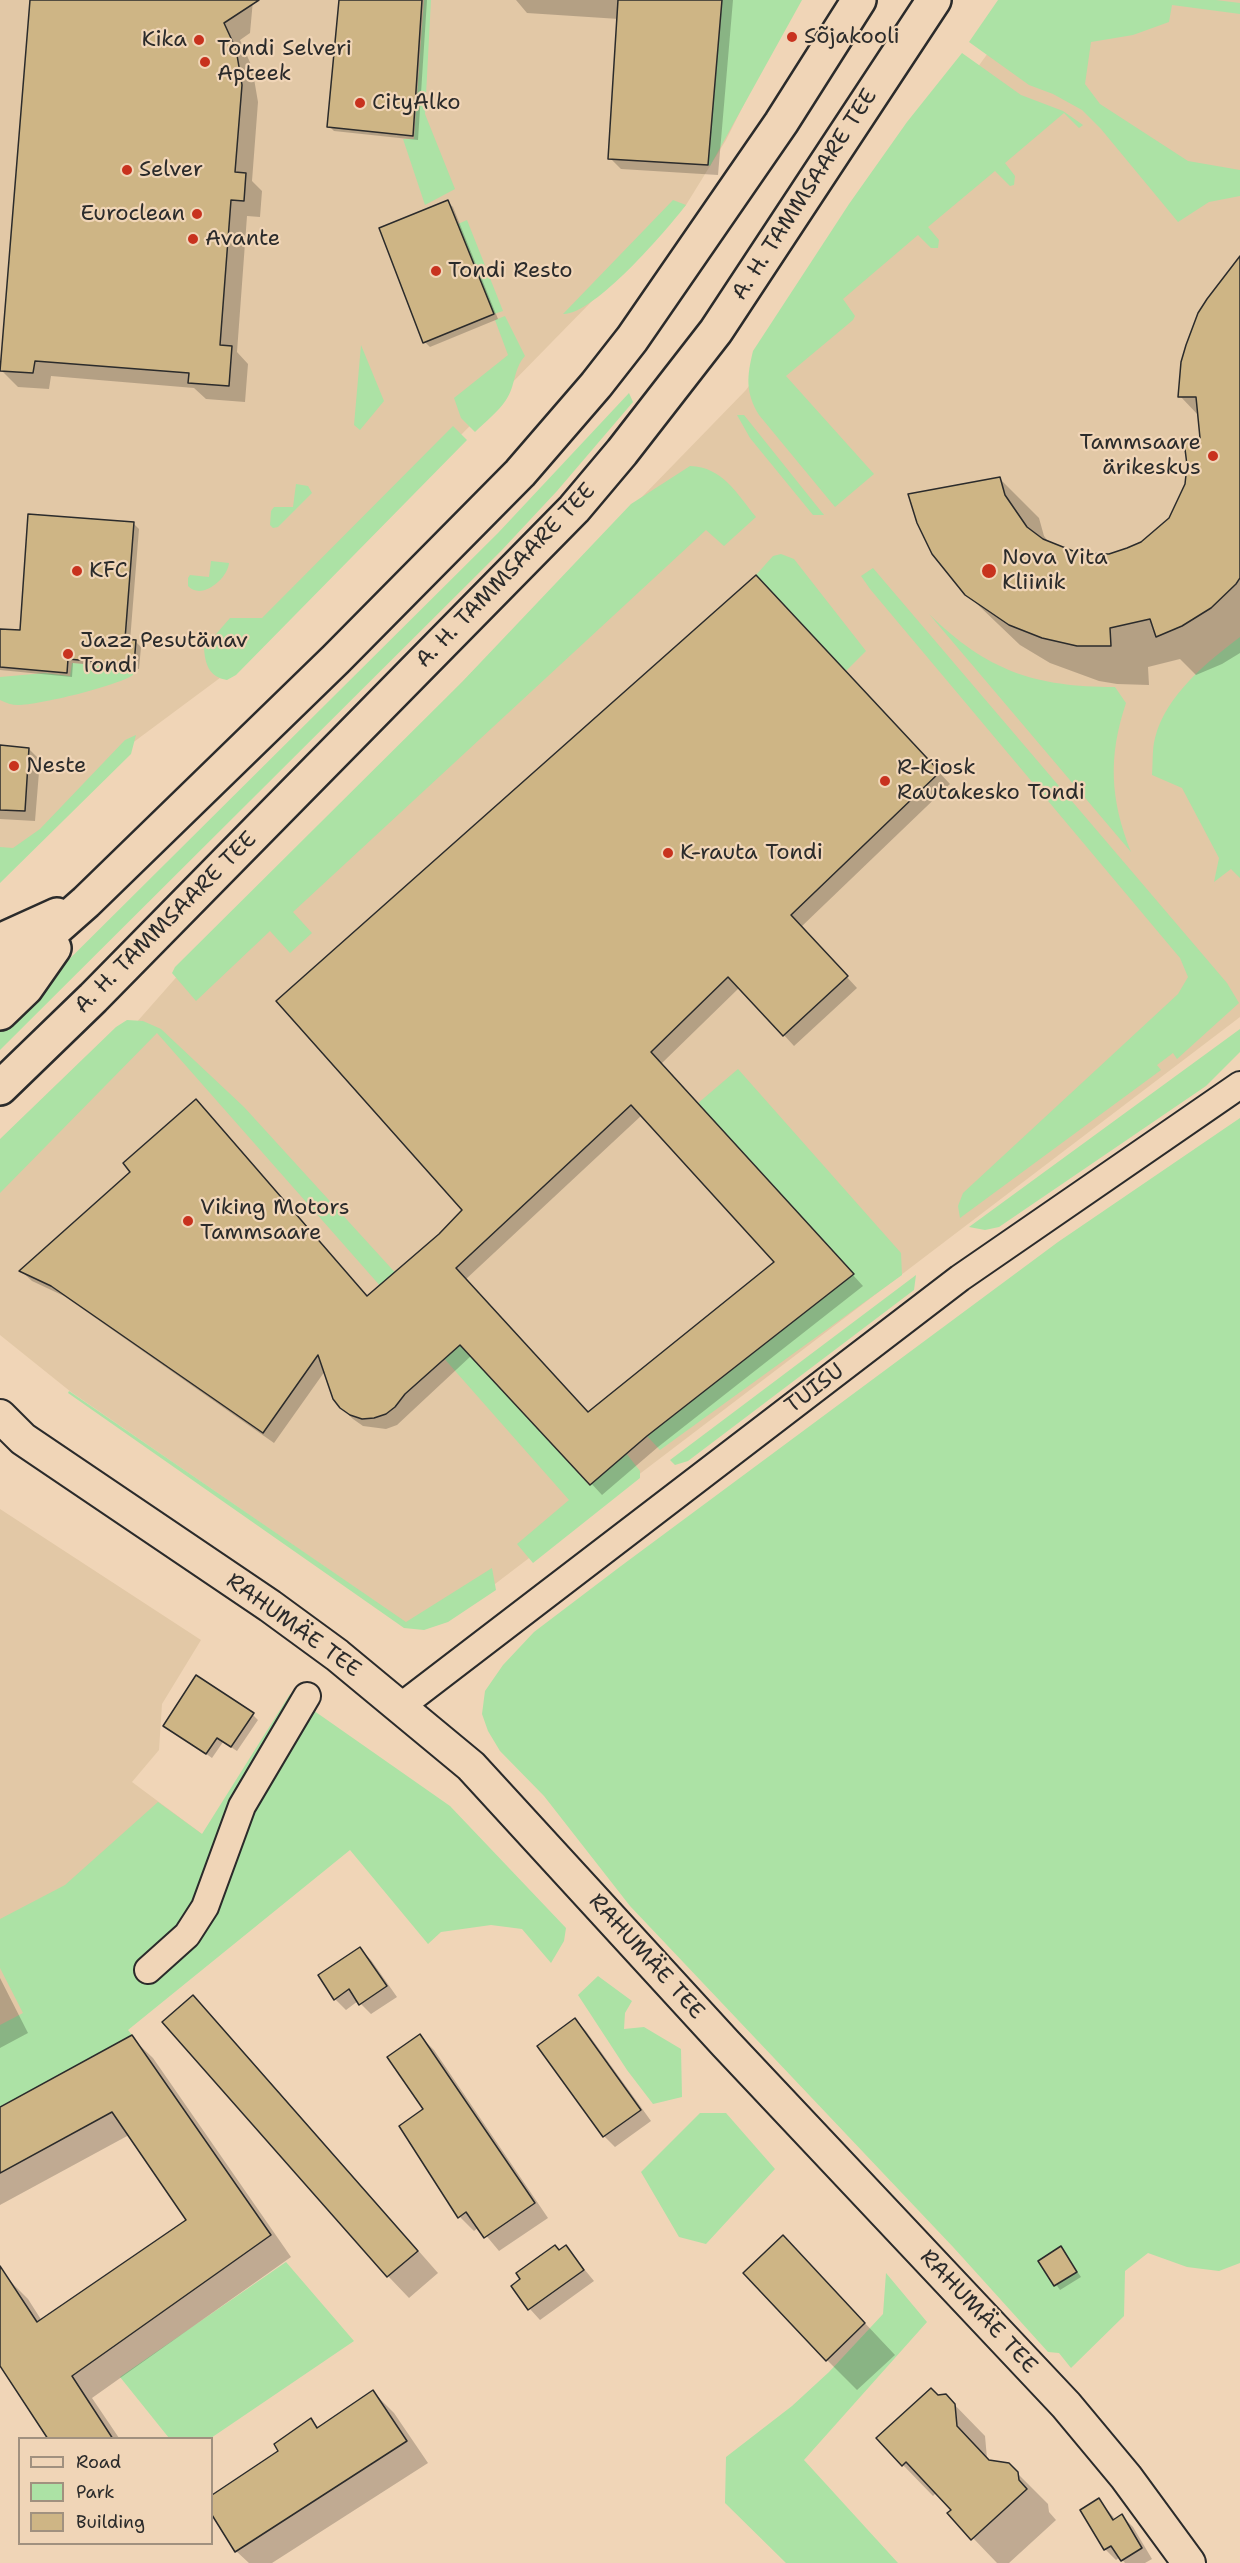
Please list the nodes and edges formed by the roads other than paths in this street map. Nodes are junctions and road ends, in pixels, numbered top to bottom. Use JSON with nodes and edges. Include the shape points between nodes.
{"nodes":[{"id":1,"x":859,"y":0,"type":"edge"},
{"id":2,"x":934,"y":0,"type":"edge"},
{"id":3,"x":86,"y":902,"type":"junction"},
{"id":4,"x":0,"y":942,"type":"edge"},
{"id":5,"x":0,"y":978,"type":"edge"},
{"id":6,"x":0,"y":1013,"type":"edge"},
{"id":7,"x":1240,"y":1085,"type":"edge"},
{"id":8,"x":0,"y":1088,"type":"edge"},
{"id":9,"x":0,"y":1416,"type":"edge"},
{"id":10,"x":12,"y":1435,"type":"edge"},
{"id":11,"x":307,"y":1696,"type":"dead end"},
{"id":12,"x":400,"y":1707,"type":"junction"},
{"id":13,"x":148,"y":1970,"type":"dead end"},
{"id":14,"x":1189,"y":2563,"type":"edge"}],
"edges":[{"from":1,"to":3,"type":"main road","via":[[780,123],[596,386],[520,473]]},
{"from":2,"to":8,"type":"main road","name":"A. H. TAMMSAARE TEE","via":[[716,331],[622,453],[573,509]]},
{"from":3,"to":4,"type":"main road"},
{"from":3,"to":5,"type":"main road"},
{"from":3,"to":6,"type":"main road","via":[[26,988]]},
{"from":7,"to":12,"type":"street","name":"TUISU","via":[[960,1278]]},
{"from":9,"to":10,"type":"street","name":"RAHUMÄE TEE"},
{"from":10,"to":12,"type":"street","name":"RAHUMÄE TEE","via":[[270,1606]]},
{"from":11,"to":13,"type":"street","via":[[242,1806],[205,1907],[187,1935]]},
{"from":12,"to":14,"type":"street","name":"RAHUMÄE TEE","via":[[471,1766],[737,2056],[1066,2404]]}]}
